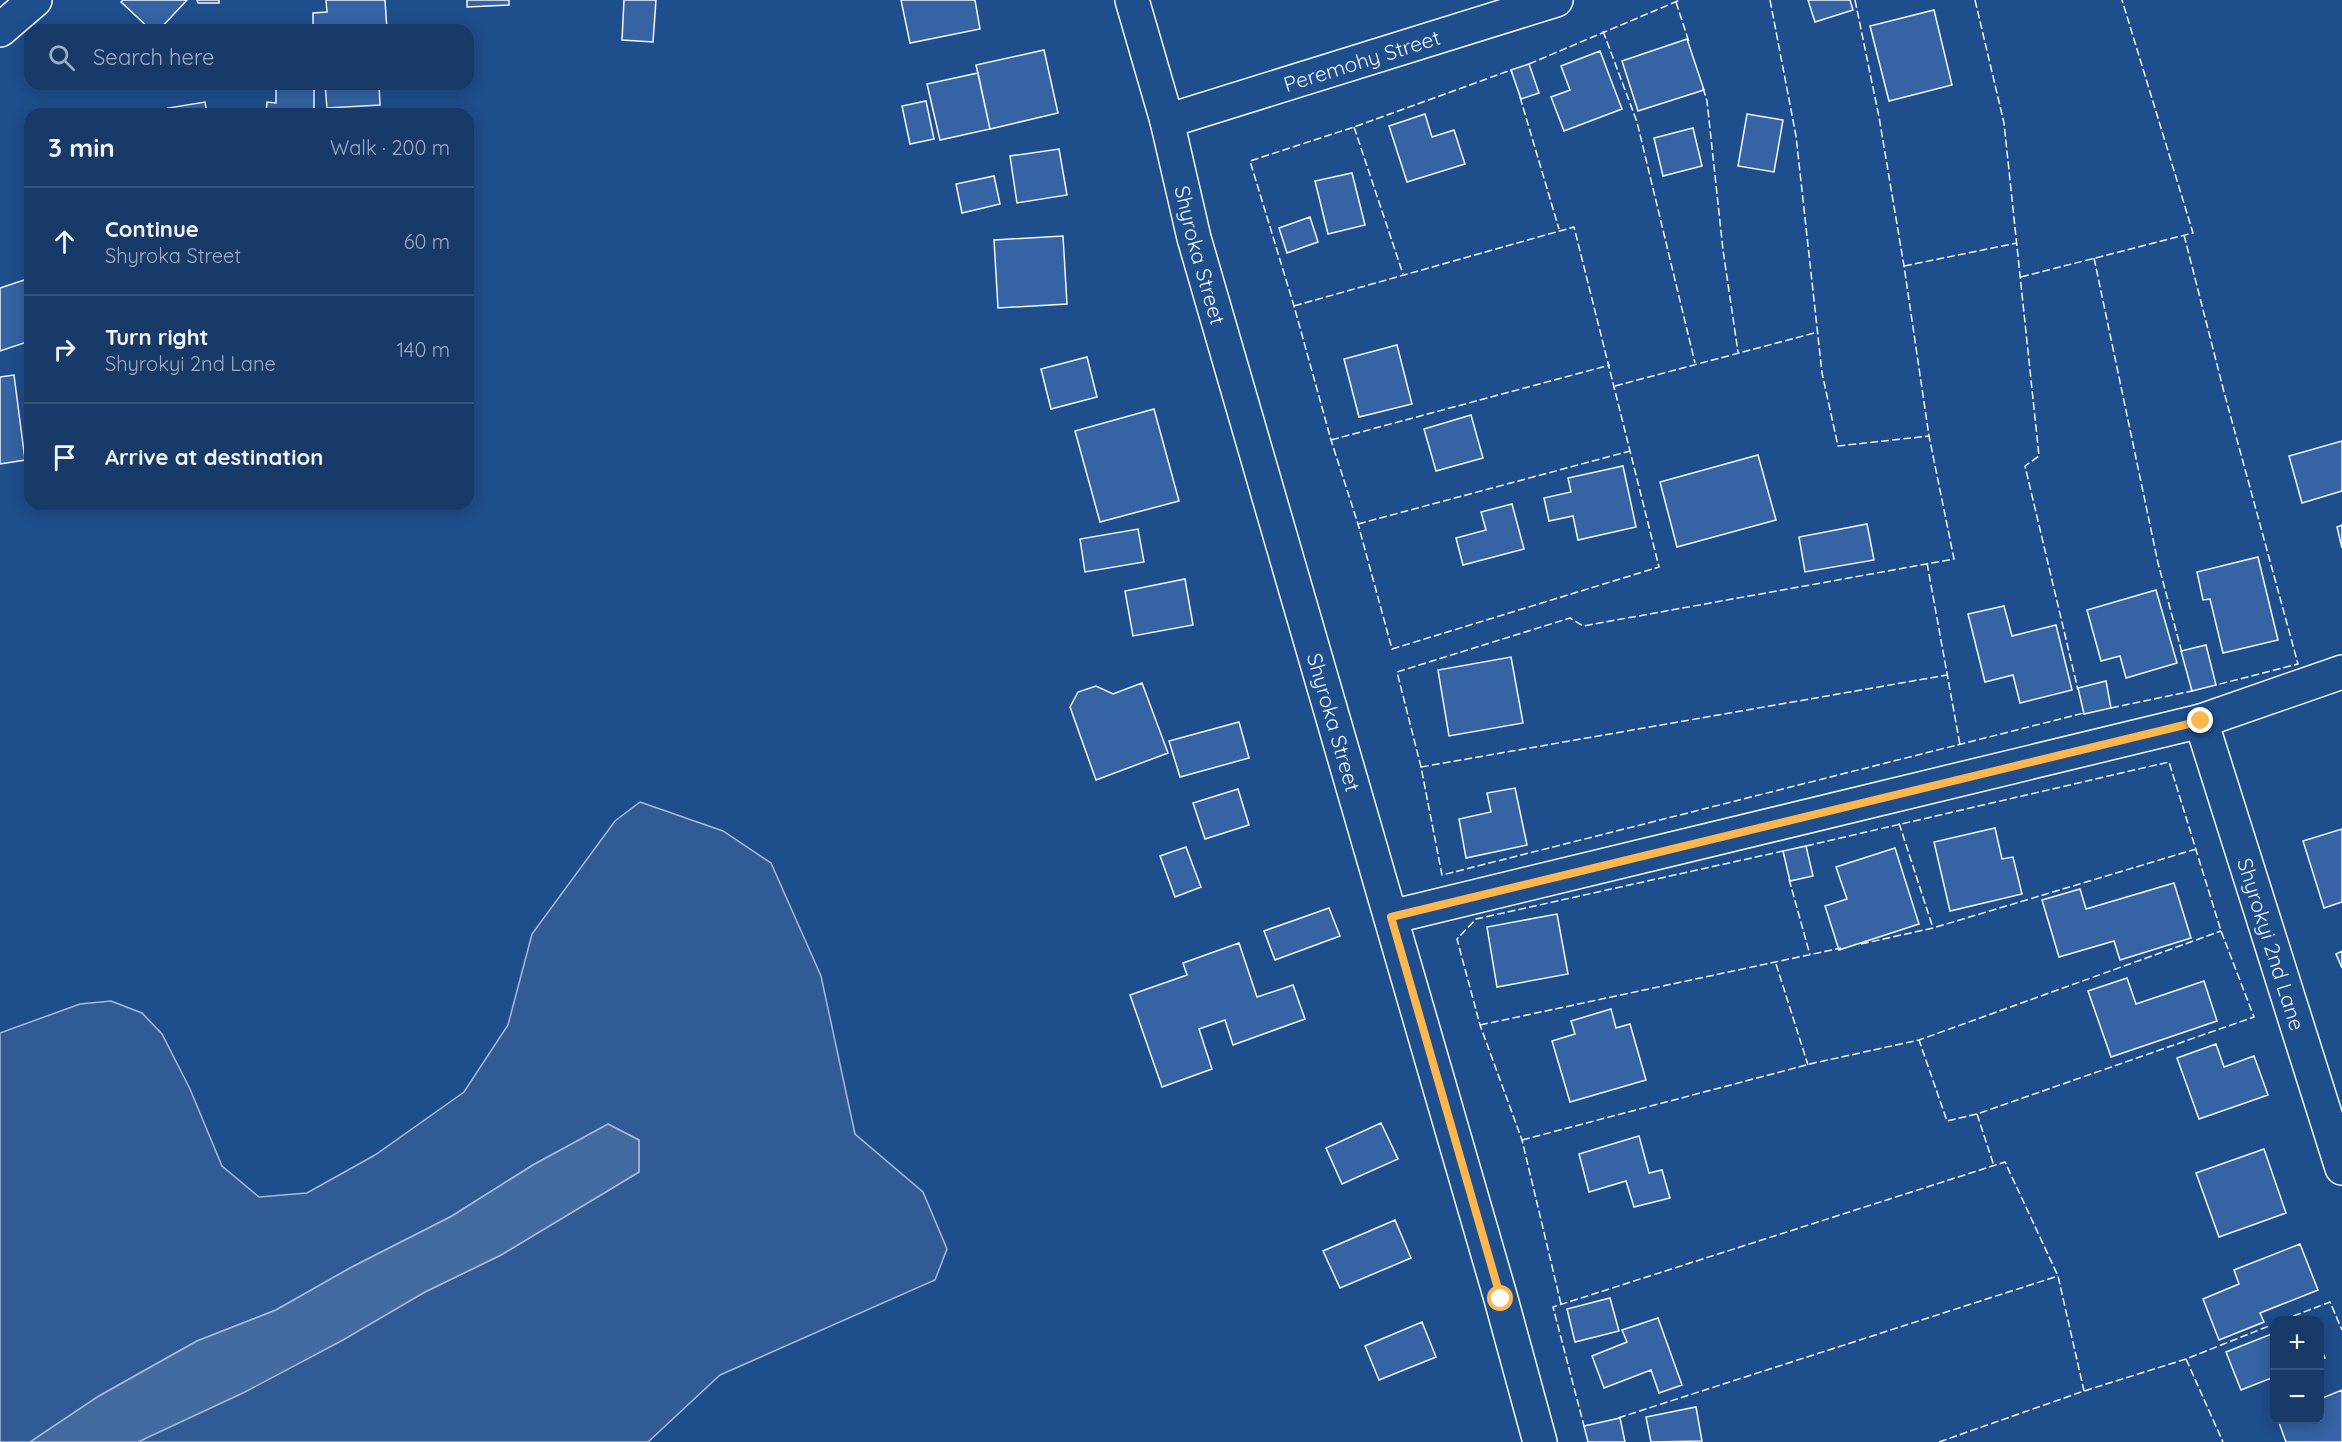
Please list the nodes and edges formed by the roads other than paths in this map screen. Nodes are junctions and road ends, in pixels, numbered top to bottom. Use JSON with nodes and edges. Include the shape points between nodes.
{"nodes":[{"id":1,"x":35,"y":0,"type":"edge"},
{"id":2,"x":1132,"y":0,"type":"edge"},
{"id":3,"x":1556,"y":0,"type":"edge"},
{"id":4,"x":0,"y":30,"type":"edge"},
{"id":5,"x":1167,"y":121,"type":"junction"},
{"id":6,"x":2342,"y":672,"type":"edge"},
{"id":7,"x":2201,"y":721,"type":"junction"},
{"id":8,"x":1391,"y":917,"type":"junction"},
{"id":9,"x":2342,"y":1168,"type":"edge"},
{"id":10,"x":1540,"y":1442,"type":"edge"}],
"edges":[{"from":1,"to":4,"type":"street"},
{"from":2,"to":5,"type":"street","name":"Shyroka Street"},
{"from":3,"to":5,"type":"street","name":"Peremohy Street"},
{"from":5,"to":8,"type":"street","name":"Shyroka Street","via":[[1194,238]]},
{"from":6,"to":7,"type":"street"},
{"from":7,"to":8,"type":"street"},
{"from":7,"to":9,"type":"street","name":"Shyrokyi 2nd Lane"},
{"from":8,"to":10,"type":"street","name":"Shyroka Street"}]}
